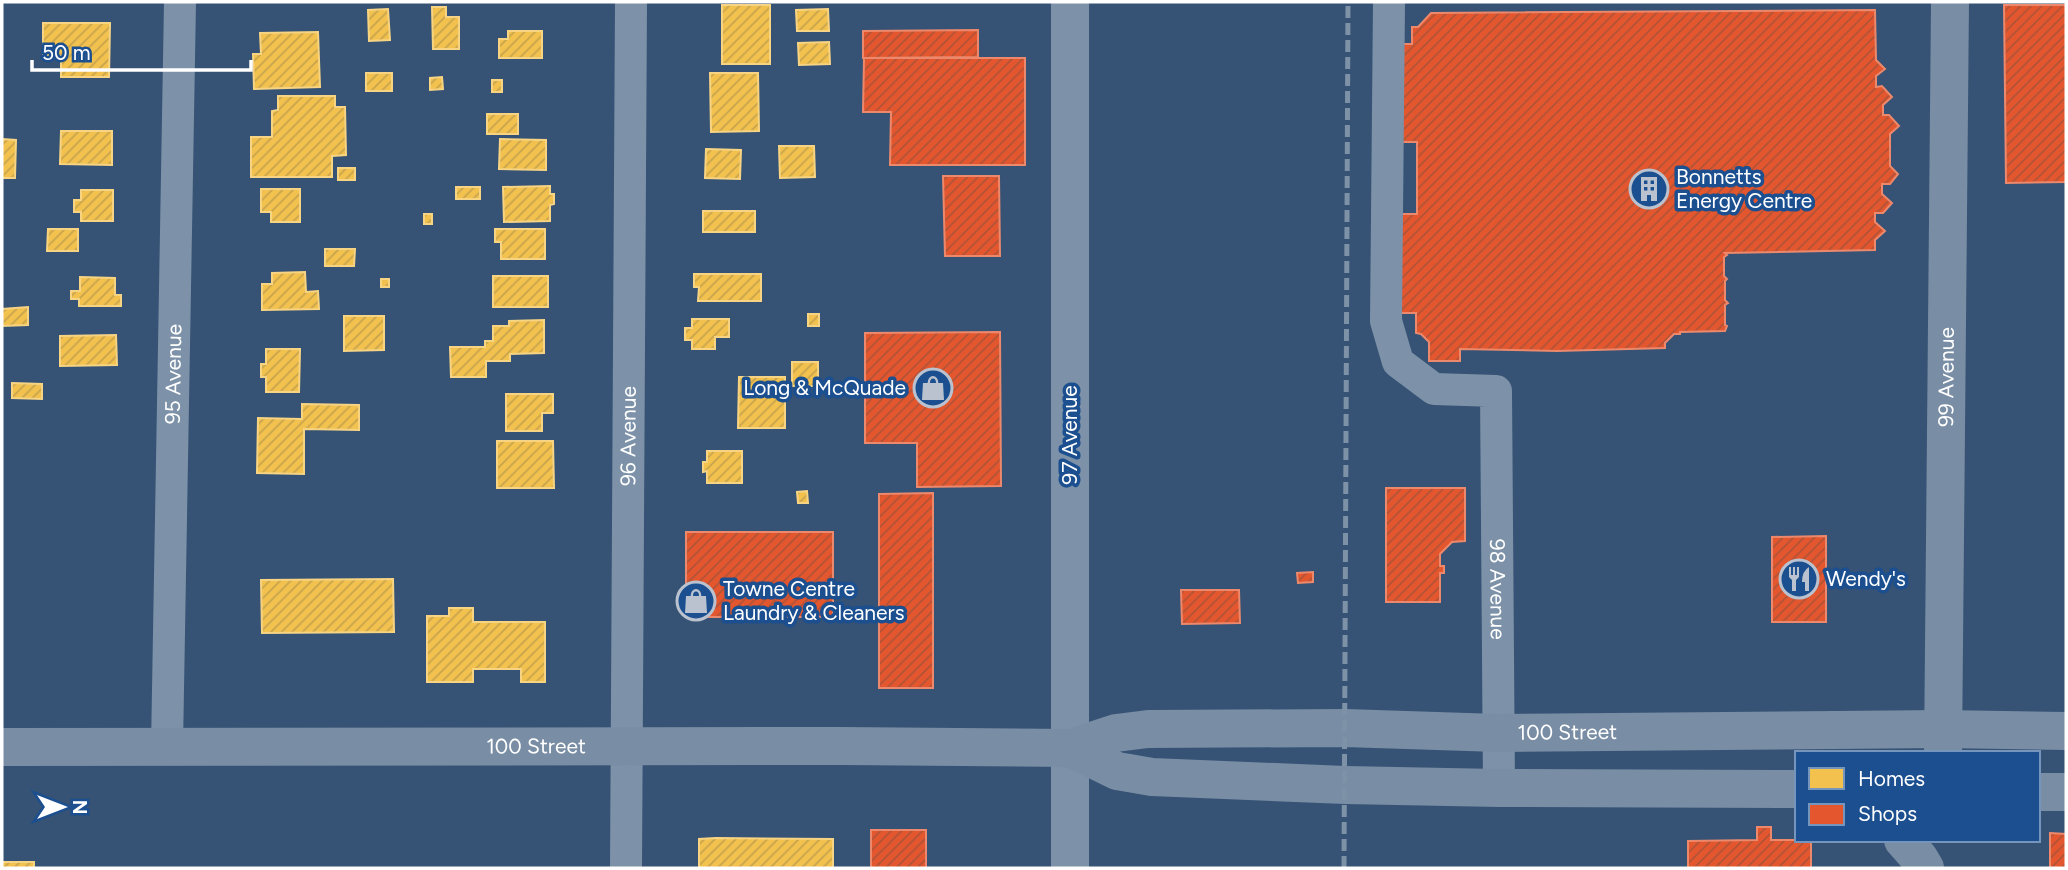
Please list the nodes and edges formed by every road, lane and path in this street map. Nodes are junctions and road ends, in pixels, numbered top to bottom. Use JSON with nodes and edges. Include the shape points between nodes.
{"nodes":[{"id":1,"x":180,"y":2,"type":"edge"},
{"id":2,"x":631,"y":2,"type":"edge"},
{"id":3,"x":1070,"y":2,"type":"edge"},
{"id":4,"x":1389,"y":2,"type":"edge"},
{"id":5,"x":1950,"y":2,"type":"edge"},
{"id":6,"x":2066,"y":731,"type":"edge"},
{"id":7,"x":1498,"y":733,"type":"junction"},
{"id":8,"x":1943,"y":741,"type":"edge"},
{"id":9,"x":626,"y":746,"type":"junction"},
{"id":10,"x":2,"y":747,"type":"edge"},
{"id":11,"x":167,"y":747,"type":"junction"},
{"id":12,"x":1070,"y":748,"type":"junction"},
{"id":13,"x":1499,"y":788,"type":"junction"},
{"id":14,"x":1795,"y":789,"type":"edge"},
{"id":15,"x":2040,"y":792,"type":"edge"},
{"id":16,"x":2066,"y":792,"type":"edge"},
{"id":17,"x":1905,"y":842,"type":"edge"},
{"id":18,"x":1942,"y":842,"type":"edge"},
{"id":19,"x":626,"y":868,"type":"edge"},
{"id":20,"x":1070,"y":868,"type":"edge"},
{"id":21,"x":1925,"y":868,"type":"edge"},
{"id":22,"x":1942,"y":868,"type":"edge"}],
"edges":[{"from":1,"to":11,"type":"street","name":"95 Avenue"},
{"from":2,"to":9,"type":"street","name":"96 Avenue"},
{"from":3,"to":12,"type":"street","name":"97 Avenue"},
{"from":4,"to":7,"type":"street","name":"98 Avenue","via":[[1386,321],[1398,362],[1434,389],[1496,391]]},
{"from":5,"to":8,"type":"main road","name":"99 Avenue"},
{"from":6,"to":8,"type":"main road","name":"100 Street"},
{"from":7,"to":8,"type":"main road","name":"100 Street"},
{"from":7,"to":12,"type":"main road","name":"100 Street","via":[[1148,729],[1116,733]]},
{"from":7,"to":13,"type":"street","name":"98 Avenue"},
{"from":9,"to":11,"type":"main road","name":"100 Street"},
{"from":9,"to":12,"type":"main road","name":"100 Street"},
{"from":9,"to":19,"type":"street","name":"96 Avenue"},
{"from":10,"to":11,"type":"main road","name":"100 Street"},
{"from":12,"to":13,"type":"main road","name":"100 Street","via":[[1117,771],[1152,777]]},
{"from":12,"to":20,"type":"street","name":"97 Avenue"},
{"from":13,"to":14,"type":"main road","name":"100 Street"},
{"from":15,"to":16,"type":"main road"},
{"from":17,"to":21,"type":"main road"},
{"from":18,"to":22,"type":"main road"}]}
